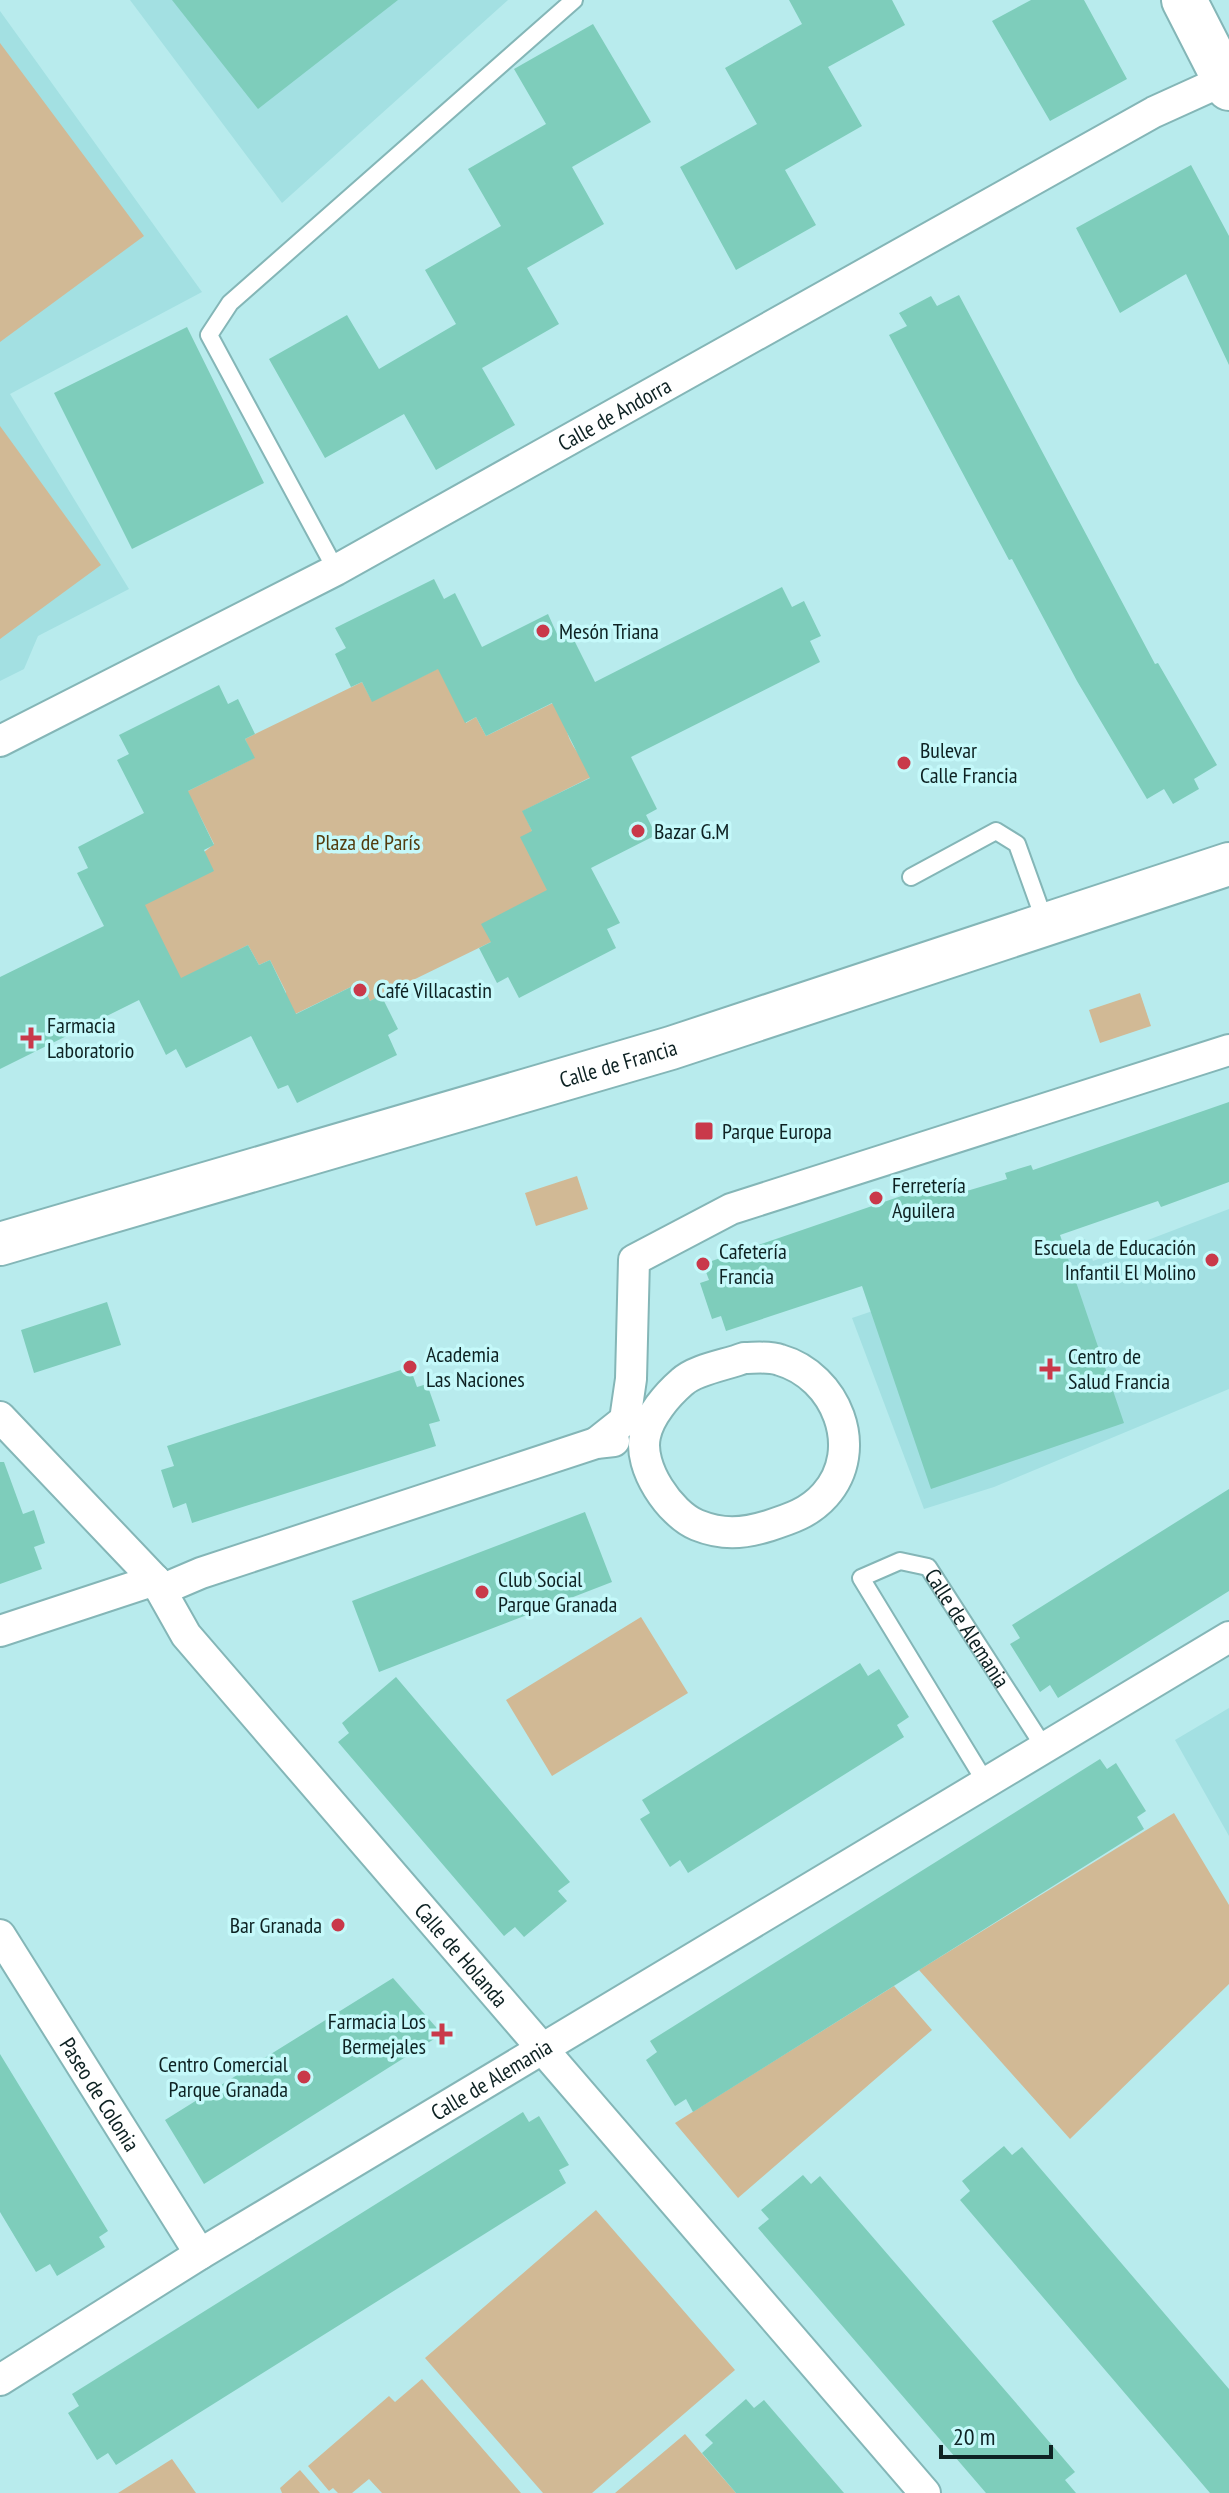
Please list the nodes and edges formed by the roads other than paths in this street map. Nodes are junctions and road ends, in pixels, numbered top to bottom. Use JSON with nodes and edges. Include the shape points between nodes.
{"nodes":[{"id":1,"x":574,"y":0,"type":"edge"},
{"id":2,"x":1184,"y":0,"type":"edge"},
{"id":3,"x":1228,"y":82,"type":"edge"},
{"id":4,"x":336,"y":570,"type":"junction"},
{"id":5,"x":0,"y":741,"type":"edge"},
{"id":6,"x":1229,"y":864,"type":"edge"},
{"id":7,"x":911,"y":877,"type":"dead end"},
{"id":8,"x":1046,"y":923,"type":"junction"},
{"id":9,"x":1229,"y":1050,"type":"edge"},
{"id":10,"x":0,"y":1244,"type":"edge"},
{"id":11,"x":0,"y":1417,"type":"edge"},
{"id":12,"x":644,"y":1438,"type":"junction"},
{"id":13,"x":596,"y":1443,"type":"junction"},
{"id":14,"x":158,"y":1585,"type":"junction"},
{"id":15,"x":0,"y":1631,"type":"edge"},
{"id":16,"x":1229,"y":1637,"type":"edge"},
{"id":17,"x":1044,"y":1747,"type":"junction"},
{"id":18,"x":986,"y":1783,"type":"junction"},
{"id":19,"x":0,"y":1935,"type":"edge"},
{"id":20,"x":544,"y":2048,"type":"junction"},
{"id":21,"x":200,"y":2254,"type":"junction"},
{"id":22,"x":0,"y":2380,"type":"edge"},
{"id":23,"x":925,"y":2493,"type":"edge"}],
"edges":[{"from":1,"to":4,"type":"lane","via":[[230,303],[209,335]]},
{"from":2,"to":3,"type":"main road"},
{"from":3,"to":4,"type":"street","name":"Calle de Andorra","via":[[1154,112]]},
{"from":4,"to":5,"type":"street","name":"Calle de Andorra"},
{"from":6,"to":8,"type":"main road","name":"Calle de Francia"},
{"from":7,"to":8,"type":"lane","via":[[996,831],[1017,844]]},
{"from":8,"to":10,"type":"main road","name":"Calle de Francia","via":[[671,1048]]},
{"from":9,"to":13,"type":"street","via":[[731,1209],[634,1260],[625,1420]]},
{"from":11,"to":14,"type":"street","name":"Calle de Holanda"},
{"from":12,"to":12,"type":"street","via":[[652,1475],[665,1501],[688,1521],[715,1532],[745,1533],[800,1516],[826,1494],[842,1464],[844,1430],[833,1398],[809,1373],[778,1359],[744,1358],[684,1379],[660,1406]]},
{"from":12,"to":13,"type":"street"},
{"from":13,"to":14,"type":"street"},
{"from":14,"to":15,"type":"street"},
{"from":14,"to":20,"type":"street","name":"Calle de Holanda","via":[[186,1635]]},
{"from":16,"to":17,"type":"street","name":"Calle de Alemania"},
{"from":17,"to":18,"type":"street","name":"Calle de Alemania"},
{"from":17,"to":18,"type":"lane","name":"Calle de Alemania","via":[[928,1567],[900,1561],[861,1578]]},
{"from":18,"to":20,"type":"street","name":"Calle de Alemania"},
{"from":19,"to":21,"type":"street","name":"Paseo de Colonia"},
{"from":20,"to":21,"type":"street","name":"Calle de Alemania"},
{"from":20,"to":23,"type":"street","name":"Calle de Holanda"},
{"from":21,"to":22,"type":"street","name":"Calle de Alemania"}]}
